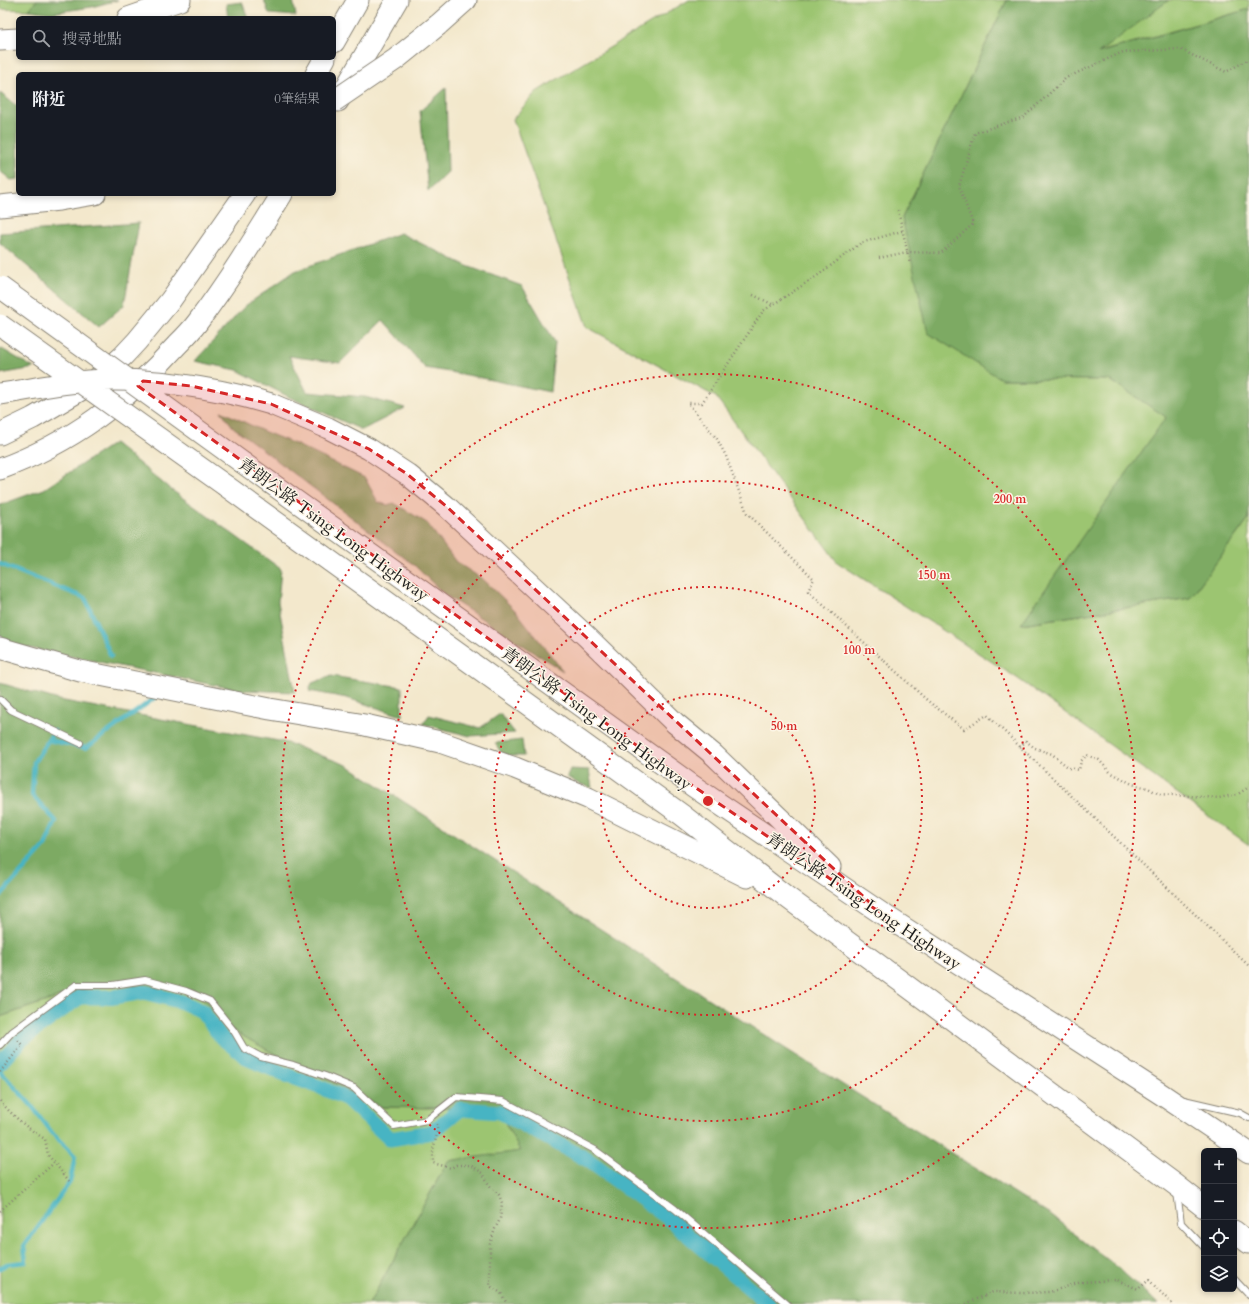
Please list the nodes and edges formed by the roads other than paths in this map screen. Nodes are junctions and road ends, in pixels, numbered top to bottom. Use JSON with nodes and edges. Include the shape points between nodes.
{"nodes":[{"id":1,"x":180,"y":0,"type":"edge"},
{"id":2,"x":358,"y":0,"type":"edge"},
{"id":3,"x":397,"y":0,"type":"edge"},
{"id":4,"x":466,"y":0,"type":"edge"},
{"id":5,"x":134,"y":16,"type":"edge"},
{"id":6,"x":336,"y":38,"type":"edge"},
{"id":7,"x":16,"y":39,"type":"edge"},
{"id":8,"x":0,"y":40,"type":"edge"},
{"id":9,"x":324,"y":60,"type":"edge"},
{"id":10,"x":317,"y":72,"type":"edge"},
{"id":11,"x":336,"y":100,"type":"edge"},
{"id":12,"x":336,"y":105,"type":"edge"},
{"id":13,"x":83,"y":196,"type":"edge"},
{"id":14,"x":244,"y":196,"type":"edge"},
{"id":15,"x":281,"y":196,"type":"edge"},
{"id":16,"x":0,"y":206,"type":"edge"},
{"id":17,"x":0,"y":287,"type":"edge"},
{"id":18,"x":0,"y":325,"type":"edge"},
{"id":19,"x":0,"y":394,"type":"edge"},
{"id":20,"x":0,"y":434,"type":"edge"},
{"id":21,"x":0,"y":469,"type":"edge"},
{"id":22,"x":0,"y":648,"type":"edge"},
{"id":23,"x":0,"y":699,"type":"edge"},
{"id":24,"x":80,"y":743,"type":"dead end"},
{"id":25,"x":788,"y":898,"type":"junction"},
{"id":26,"x":881,"y":913,"type":"junction"},
{"id":27,"x":0,"y":1045,"type":"edge"},
{"id":28,"x":1161,"y":1094,"type":"junction"},
{"id":29,"x":1249,"y":1118,"type":"edge"},
{"id":30,"x":1249,"y":1153,"type":"edge"},
{"id":31,"x":1176,"y":1185,"type":"junction"},
{"id":32,"x":1201,"y":1205,"type":"edge"},
{"id":33,"x":1201,"y":1244,"type":"edge"},
{"id":34,"x":1237,"y":1282,"type":"edge"},
{"id":35,"x":1249,"y":1295,"type":"edge"},
{"id":36,"x":787,"y":1304,"type":"edge"}],
"edges":[{"from":1,"to":5,"type":"highway"},
{"from":2,"to":6,"type":"highway"},
{"from":3,"to":12,"type":"highway"},
{"from":4,"to":11,"type":"highway","bridge":true,"via":[[396,58]]},
{"from":7,"to":8,"type":"highway"},
{"from":9,"to":10,"type":"highway"},
{"from":13,"to":16,"type":"highway"},
{"from":14,"to":20,"type":"highway","bridge":true,"via":[[170,301],[137,341],[89,384],[34,418]]},
{"from":15,"to":21,"type":"highway","via":[[241,260],[196,323],[157,368],[115,406],[72,435]]},
{"from":17,"to":26,"type":"highway","name":"青朗公路 Tsing Long Highway","bridge":true,"via":[[693,786]]},
{"from":18,"to":25,"type":"highway","name":"青朗公路 Tsing Long Highway","bridge":true,"via":[[682,815]]},
{"from":19,"to":26,"type":"highway","bridge":true,"via":[[87,381],[137,380],[192,386],[271,404],[369,449],[407,474],[446,506],[675,723],[714,755]]},
{"from":22,"to":25,"type":"highway","via":[[80,671],[365,725],[440,742],[515,768],[588,798]]},
{"from":23,"to":24,"type":"lane","via":[[11,710]]},
{"from":25,"to":31,"type":"highway","name":"青朗公路 Tsing Long Highway"},
{"from":26,"to":28,"type":"highway","name":"青朗公路 Tsing Long Highway"},
{"from":27,"to":36,"type":"lane","via":[[12,1032],[76,985],[113,985],[145,980],[186,991],[210,1001],[244,1048],[261,1057],[293,1065],[354,1088],[394,1126],[427,1120],[456,1097],[503,1101],[595,1150],[675,1209]]},
{"from":28,"to":29,"type":"lane"},
{"from":28,"to":30,"type":"highway","name":"青朗公路 Tsing Long Highway"},
{"from":31,"to":32,"type":"highway","name":"青朗公路 Tsing Long Highway"},
{"from":31,"to":33,"type":"lane","via":[[1181,1223]]},
{"from":34,"to":35,"type":"lane"}]}
